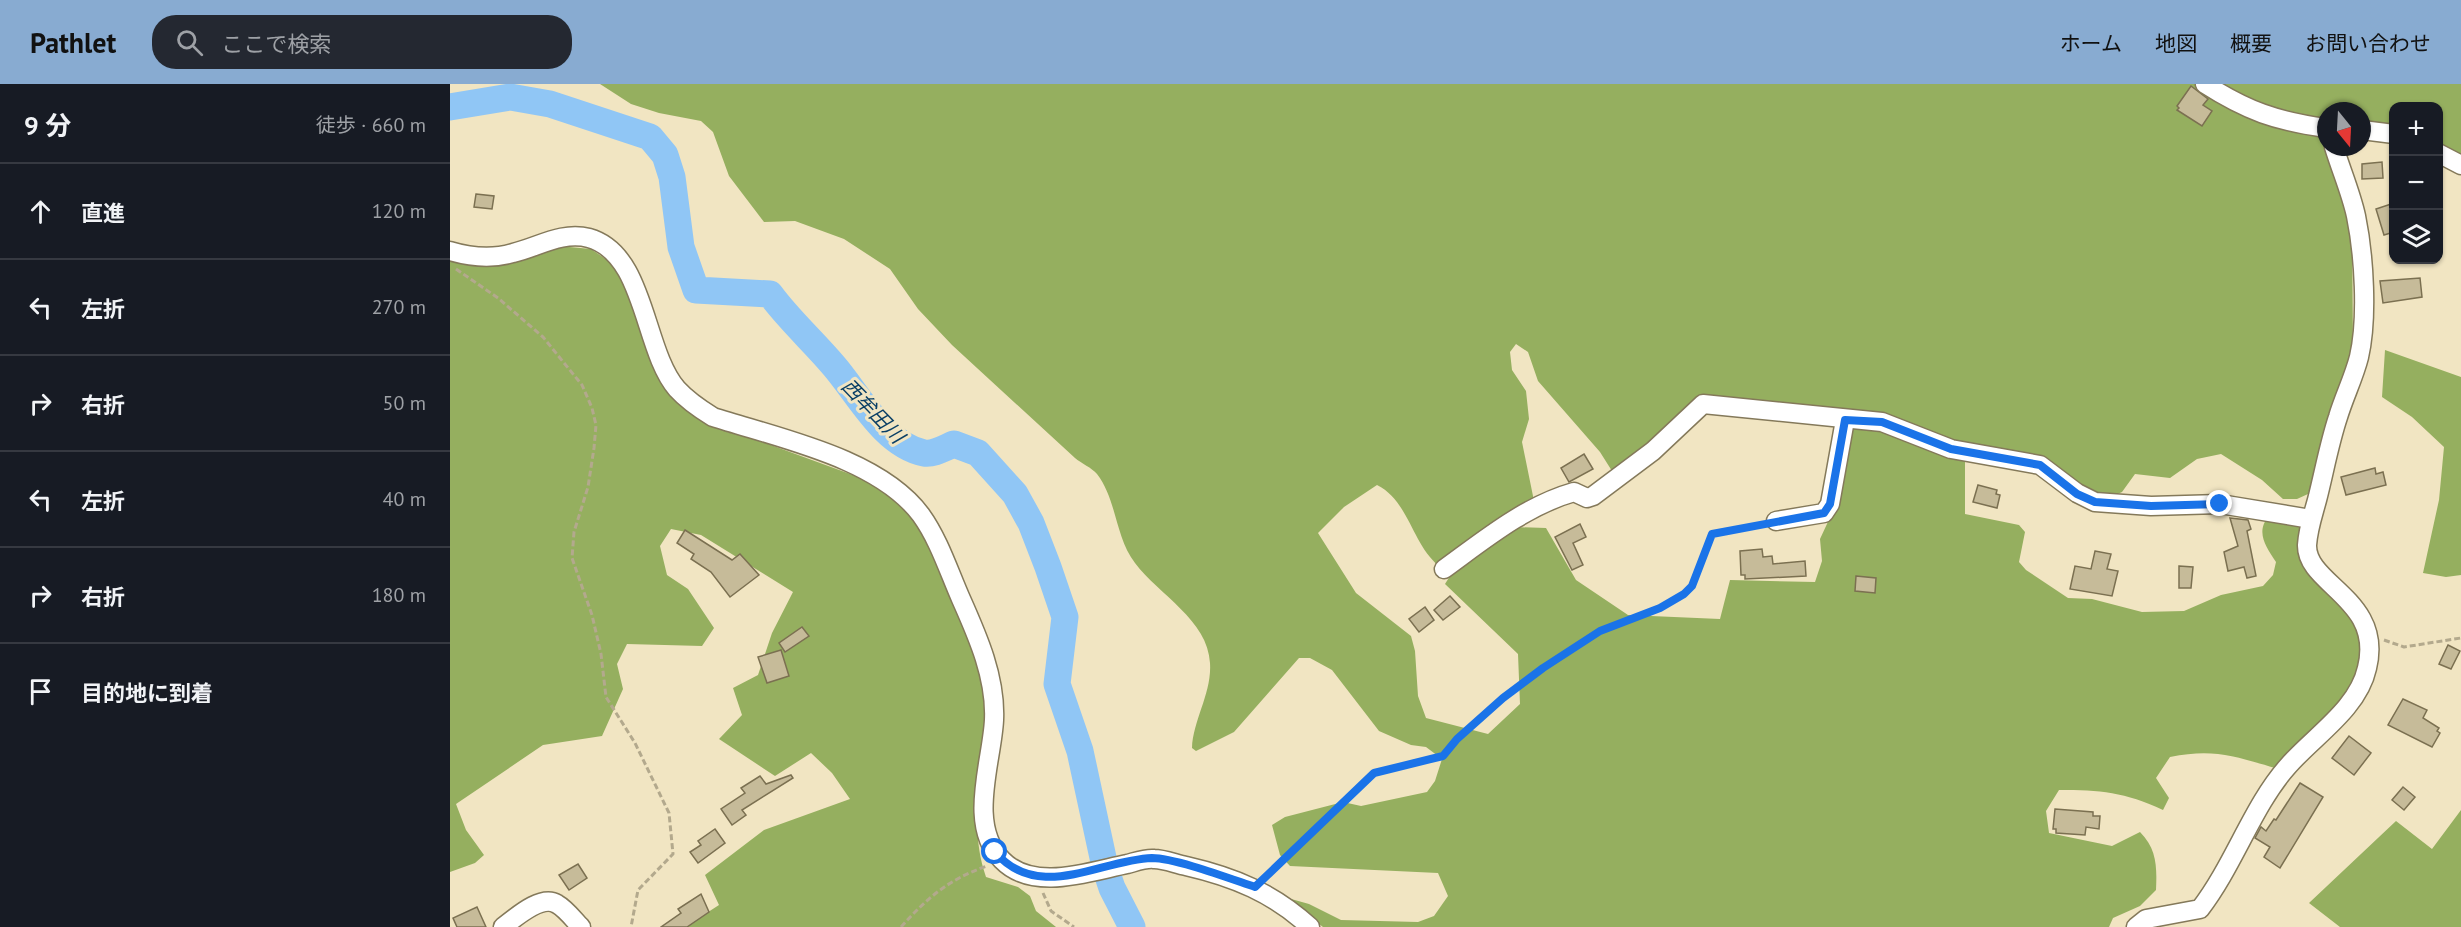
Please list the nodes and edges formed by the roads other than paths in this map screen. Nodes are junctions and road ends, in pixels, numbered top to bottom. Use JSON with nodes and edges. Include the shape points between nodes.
{"nodes":[{"id":1,"x":2205,"y":84,"type":"edge"},
{"id":2,"x":2317,"y":127,"type":"edge"},
{"id":3,"x":2371,"y":131,"type":"edge"},
{"id":4,"x":2389,"y":133,"type":"edge"},
{"id":5,"x":2443,"y":155,"type":"edge"},
{"id":6,"x":2337,"y":156,"type":"edge"},
{"id":7,"x":2461,"y":165,"type":"edge"},
{"id":8,"x":451,"y":258,"type":"edge"},
{"id":9,"x":1845,"y":420,"type":"junction"},
{"id":10,"x":2310,"y":519,"type":"junction"},
{"id":11,"x":1776,"y":521,"type":"road end"},
{"id":12,"x":1444,"y":569,"type":"dead end"},
{"id":13,"x":503,"y":927,"type":"edge"},
{"id":14,"x":581,"y":927,"type":"edge"},
{"id":15,"x":1310,"y":927,"type":"edge"},
{"id":16,"x":2136,"y":927,"type":"edge"}],
"edges":[{"from":1,"to":2,"type":"street","via":[[2284,122]]},
{"from":3,"to":4,"type":"street"},
{"from":5,"to":7,"type":"street"},
{"from":6,"to":10,"type":"street","via":[[2356,216],[2362,268],[2361,339]]},
{"from":8,"to":15,"type":"street","via":[[495,257],[571,237],[589,238],[600,244],[622,263],[671,379],[695,406],[713,417],[874,473],[921,515],[976,634],[988,670],[994,719],[984,818],[988,837],[1003,861],[1036,878],[1097,871],[1153,858],[1255,887]]},
{"from":9,"to":10,"type":"street","via":[[1882,422],[1951,449],[2040,465],[2077,494],[2095,502],[2151,506],[2220,504]]},
{"from":9,"to":11,"type":"street","via":[[1830,504],[1824,513]]},
{"from":9,"to":12,"type":"street","via":[[1703,404],[1653,450],[1593,496],[1587,498],[1574,492],[1550,500],[1506,524]]},
{"from":10,"to":16,"type":"street","via":[[2309,557],[2360,611],[2369,649],[2367,670],[2337,718],[2275,781],[2221,882],[2200,909],[2146,920]]},
{"from":13,"to":14,"type":"street","via":[[548,901],[556,903]]}]}
